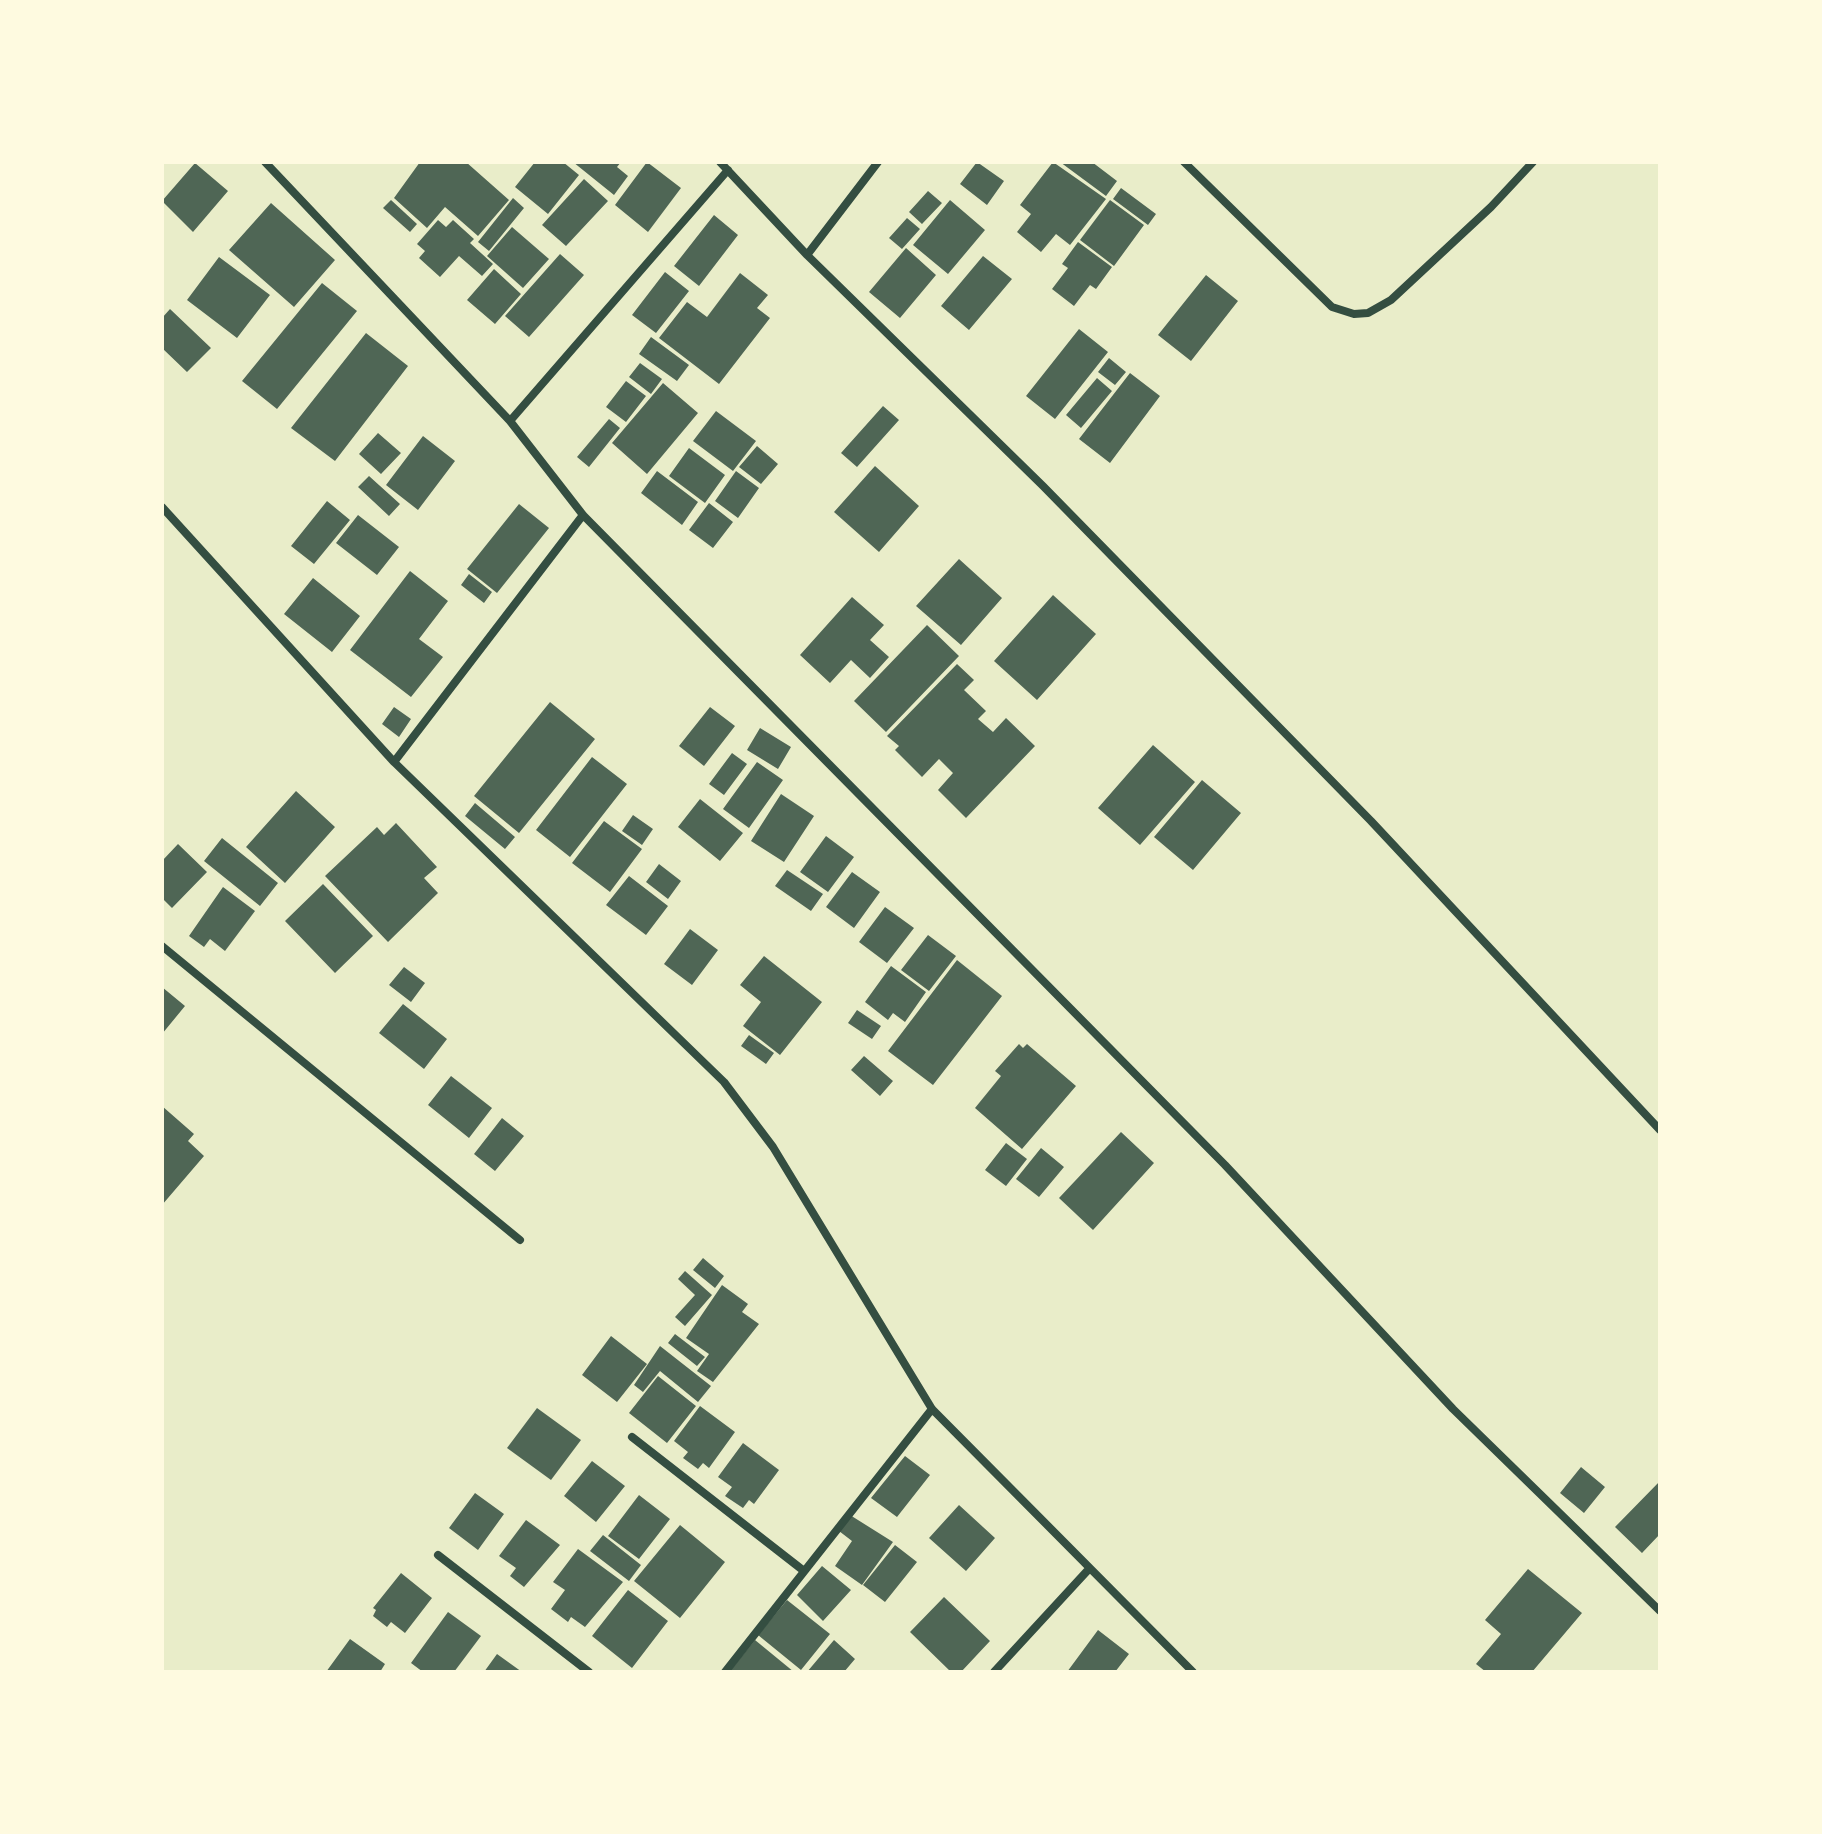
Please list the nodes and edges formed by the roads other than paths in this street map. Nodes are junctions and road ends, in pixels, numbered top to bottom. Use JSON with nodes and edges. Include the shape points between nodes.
{"nodes":[{"id":1,"x":265,"y":162,"type":"edge"},
{"id":2,"x":720,"y":162,"type":"edge"},
{"id":3,"x":878,"y":162,"type":"edge"},
{"id":4,"x":1184,"y":162,"type":"edge"},
{"id":5,"x":1533,"y":162,"type":"edge"},
{"id":6,"x":728,"y":170,"type":"junction"},
{"id":7,"x":807,"y":255,"type":"junction"},
{"id":8,"x":510,"y":421,"type":"junction"},
{"id":9,"x":162,"y":507,"type":"edge"},
{"id":10,"x":583,"y":515,"type":"junction"},
{"id":11,"x":394,"y":762,"type":"junction"},
{"id":12,"x":162,"y":946,"type":"edge"},
{"id":13,"x":1660,"y":1130,"type":"edge"},
{"id":14,"x":520,"y":1240,"type":"dead end"},
{"id":15,"x":932,"y":1409,"type":"junction"},
{"id":16,"x":632,"y":1437,"type":"dead end"},
{"id":17,"x":438,"y":1555,"type":"dead end"},
{"id":18,"x":1088,"y":1570,"type":"junction"},
{"id":19,"x":804,"y":1571,"type":"junction"},
{"id":20,"x":1660,"y":1611,"type":"edge"},
{"id":21,"x":589,"y":1672,"type":"edge"},
{"id":22,"x":725,"y":1672,"type":"edge"},
{"id":23,"x":994,"y":1672,"type":"edge"},
{"id":24,"x":1193,"y":1672,"type":"edge"}],
"edges":[{"from":1,"to":8,"type":"street"},
{"from":2,"to":6,"type":"street"},
{"from":3,"to":7,"type":"street"},
{"from":4,"to":5,"type":"street","via":[[1332,307],[1354,314],[1368,313],[1391,300]]},
{"from":6,"to":7,"type":"street"},
{"from":6,"to":8,"type":"street"},
{"from":7,"to":13,"type":"street","via":[[1262,709]]},
{"from":8,"to":10,"type":"street"},
{"from":9,"to":11,"type":"street"},
{"from":10,"to":11,"type":"street"},
{"from":10,"to":20,"type":"street","via":[[1225,1165],[1453,1409]]},
{"from":11,"to":15,"type":"street","via":[[724,1082],[773,1147]]},
{"from":12,"to":14,"type":"street"},
{"from":15,"to":18,"type":"street"},
{"from":15,"to":19,"type":"street"},
{"from":16,"to":19,"type":"street"},
{"from":17,"to":21,"type":"street"},
{"from":18,"to":23,"type":"street"},
{"from":18,"to":24,"type":"street"},
{"from":19,"to":22,"type":"street"}]}
